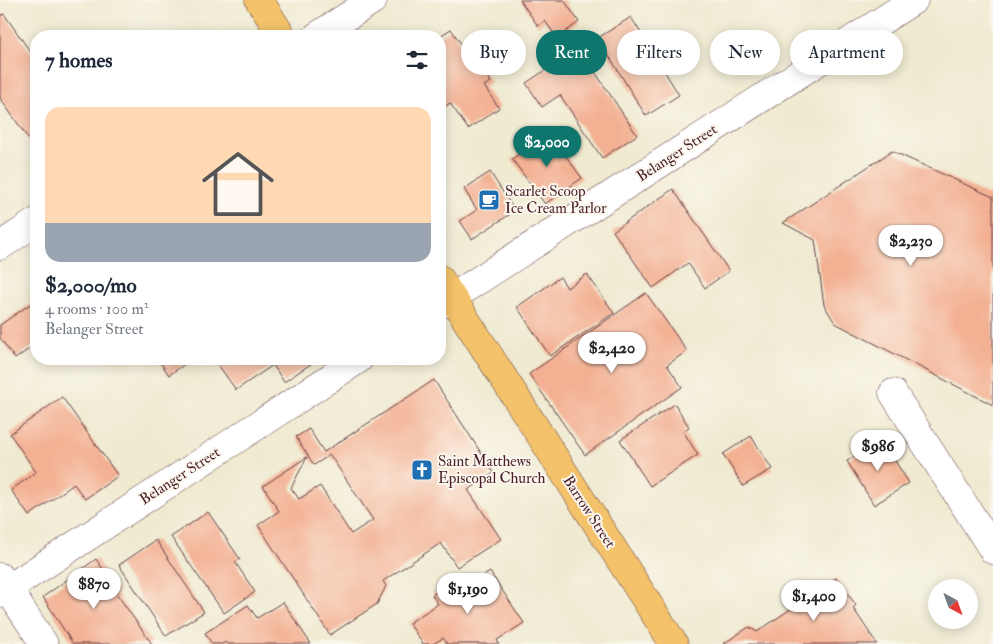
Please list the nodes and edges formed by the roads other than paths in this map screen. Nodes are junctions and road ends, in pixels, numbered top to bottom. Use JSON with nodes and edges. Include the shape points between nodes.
{"nodes":[{"id":1,"x":259,"y":0,"type":"edge"},
{"id":2,"x":373,"y":0,"type":"edge"},
{"id":3,"x":914,"y":0,"type":"edge"},
{"id":4,"x":278,"y":30,"type":"edge"},
{"id":5,"x":326,"y":30,"type":"edge"},
{"id":6,"x":30,"y":226,"type":"edge"},
{"id":7,"x":0,"y":246,"type":"edge"},
{"id":8,"x":446,"y":293,"type":"edge"},
{"id":9,"x":446,"y":297,"type":"edge"},
{"id":10,"x":350,"y":365,"type":"edge"},
{"id":11,"x":893,"y":393,"type":"dead end"},
{"id":12,"x":993,"y":550,"type":"edge"},
{"id":13,"x":3,"y":587,"type":"edge"},
{"id":14,"x":44,"y":644,"type":"edge"},
{"id":15,"x":674,"y":644,"type":"edge"}],
"edges":[{"from":1,"to":4,"type":"main road"},
{"from":2,"to":5,"type":"street"},
{"from":3,"to":8,"type":"street","name":"Belanger Street"},
{"from":6,"to":7,"type":"street"},
{"from":9,"to":15,"type":"main road","name":"Barrow Street"},
{"from":10,"to":13,"type":"street","name":"Belanger Street"},
{"from":11,"to":12,"type":"street"},
{"from":13,"to":14,"type":"street"}]}
